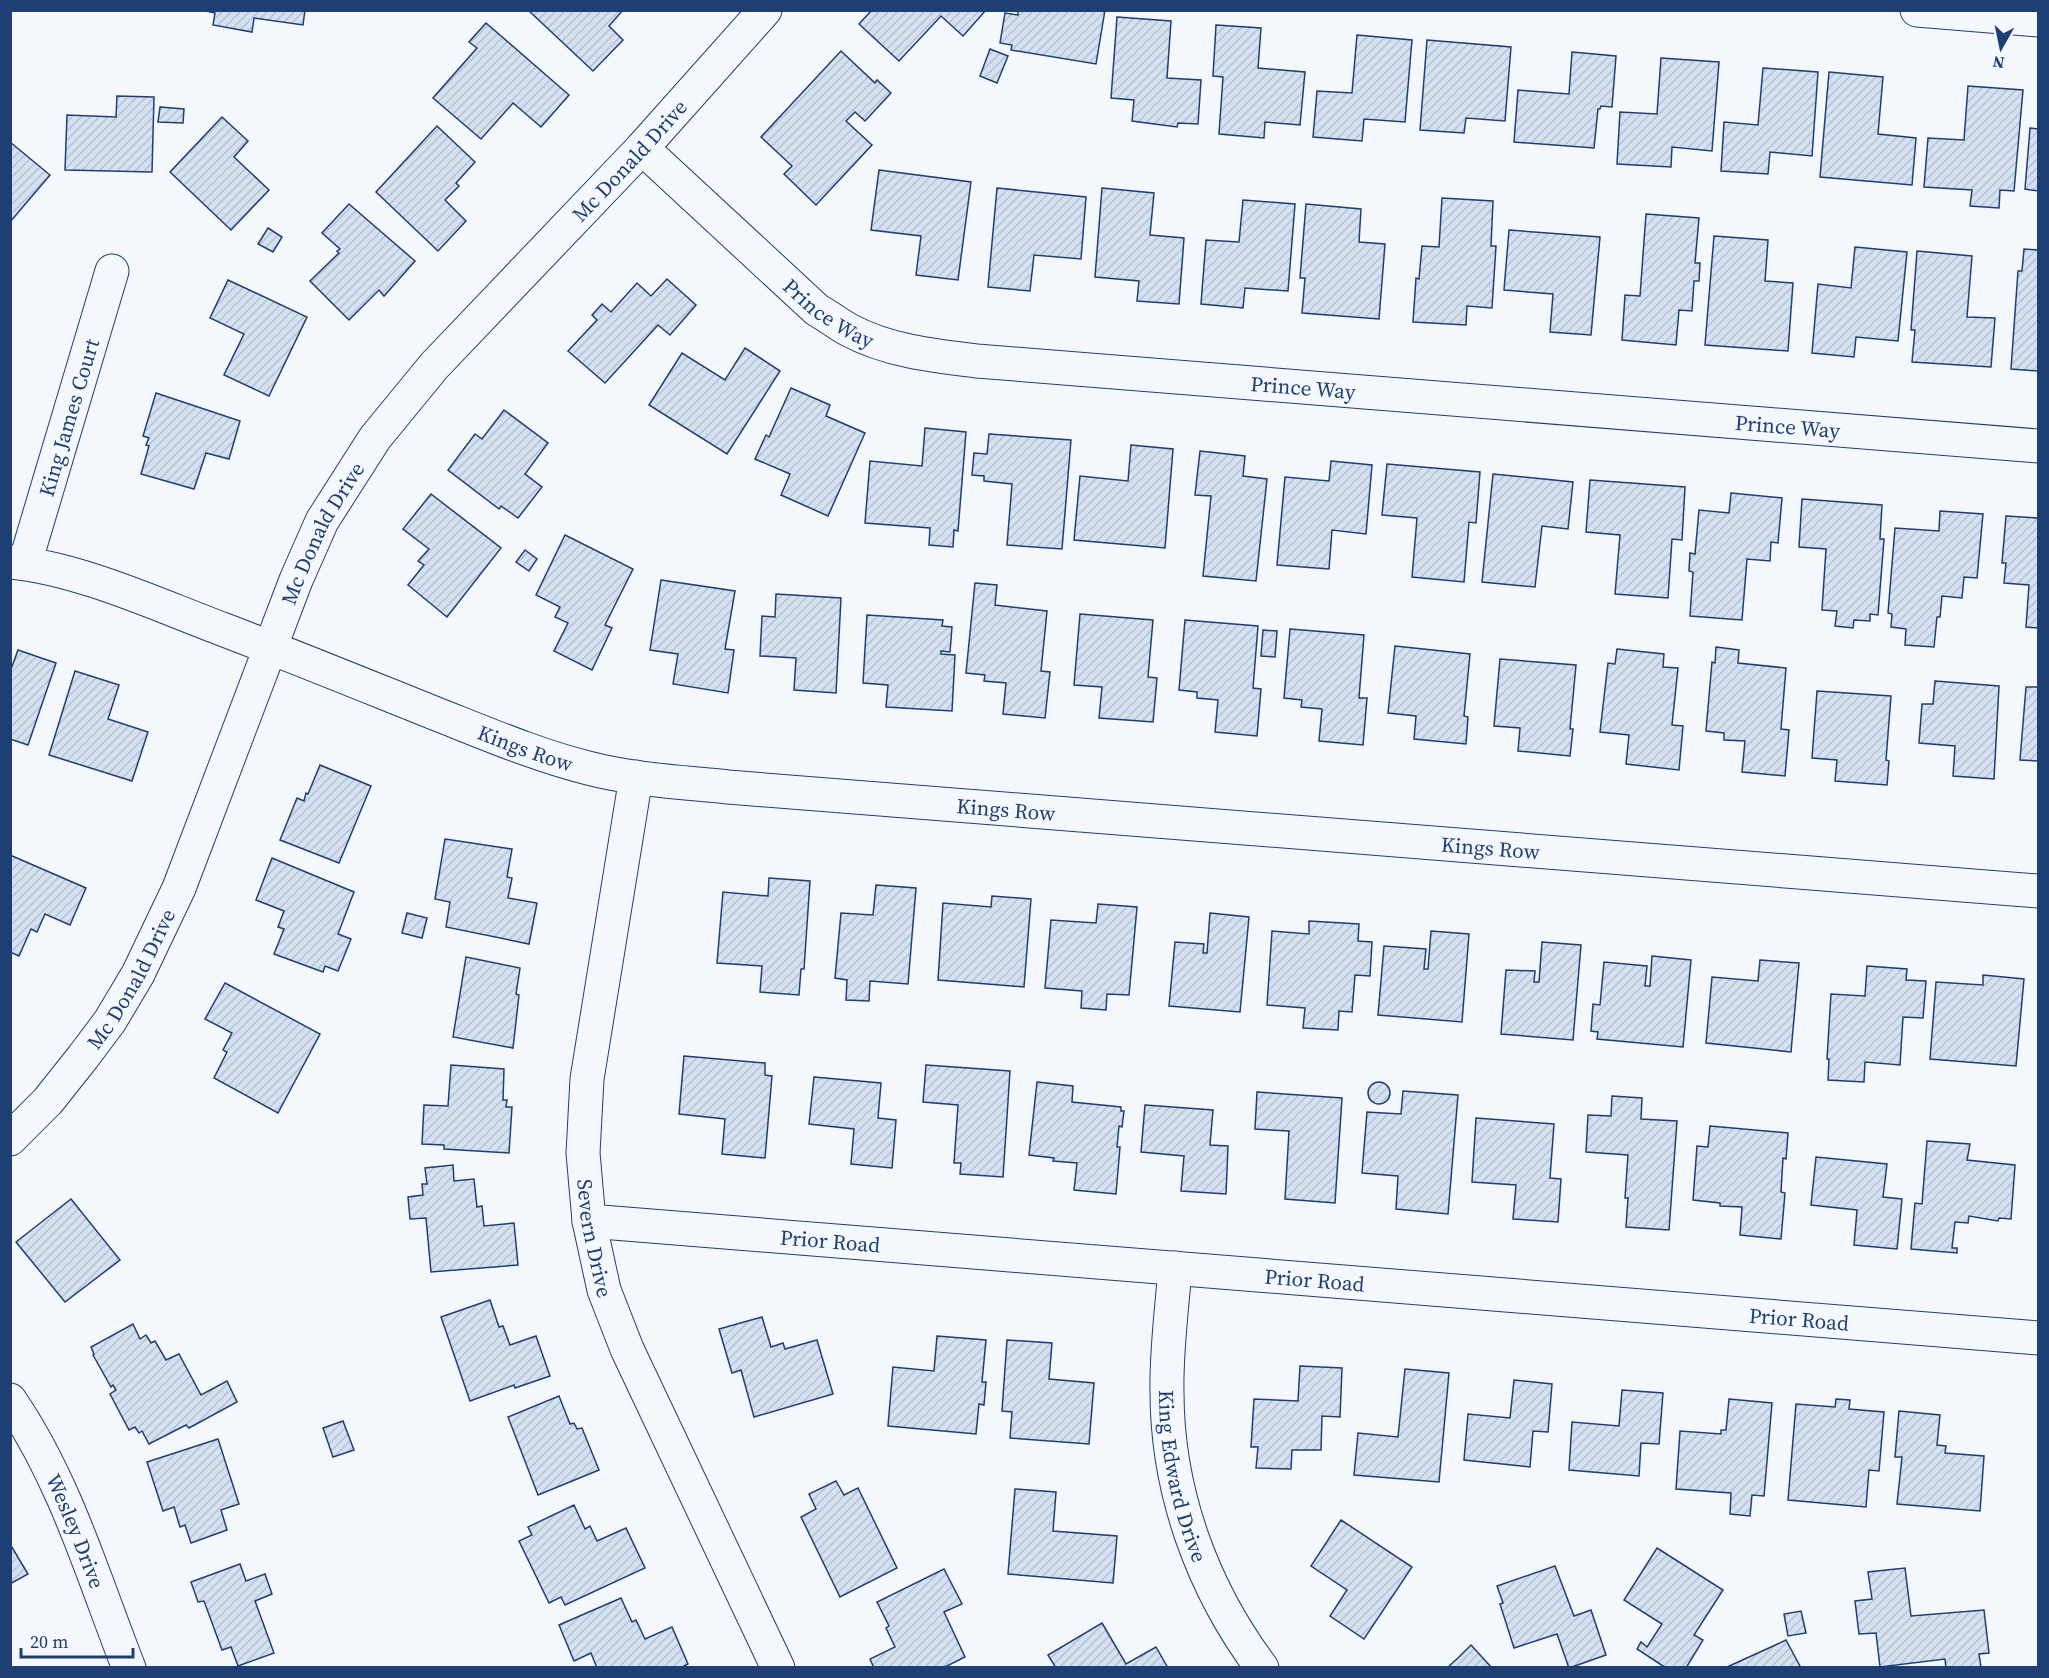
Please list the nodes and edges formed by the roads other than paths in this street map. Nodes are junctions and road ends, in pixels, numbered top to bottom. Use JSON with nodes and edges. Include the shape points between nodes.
{"nodes":[{"id":1,"x":765,"y":10,"type":"edge"},
{"id":2,"x":1917,"y":10,"type":"edge"},
{"id":3,"x":2038,"y":20,"type":"edge"},
{"id":4,"x":642,"y":148,"type":"junction"},
{"id":5,"x":112,"y":271,"type":"dead end"},
{"id":6,"x":2038,"y":446,"type":"edge"},
{"id":7,"x":18,"y":562,"type":"edge"},
{"id":8,"x":270,"y":647,"type":"junction"},
{"id":9,"x":636,"y":777,"type":"junction"},
{"id":10,"x":2038,"y":891,"type":"edge"},
{"id":11,"x":10,"y":1139,"type":"edge"},
{"id":12,"x":589,"y":1221,"type":"junction"},
{"id":13,"x":1175,"y":1268,"type":"junction"},
{"id":14,"x":2038,"y":1338,"type":"edge"},
{"id":15,"x":13,"y":1410,"type":"edge"},
{"id":16,"x":129,"y":1668,"type":"edge"},
{"id":17,"x":778,"y":1668,"type":"edge"},
{"id":18,"x":1262,"y":1668,"type":"edge"}],
"edges":[{"from":1,"to":4,"type":"street","name":"Mc Donald Drive"},
{"from":2,"to":3,"type":"street"},
{"from":4,"to":6,"type":"street","name":"Prince Way","via":[[817,310],[850,331],[930,355]]},
{"from":4,"to":8,"type":"street","name":"Mc Donald Drive","via":[[434,366],[375,438],[322,521]]},
{"from":5,"to":7,"type":"street","name":"King James Court"},
{"from":7,"to":8,"type":"street","name":"Kings Row","via":[[104,585]]},
{"from":8,"to":9,"type":"street","name":"Kings Row","via":[[528,749],[589,768]]},
{"from":8,"to":11,"type":"street","name":"Mc Donald Drive","via":[[179,888],[138,974],[83,1057],[48,1101]]},
{"from":9,"to":10,"type":"street","name":"Kings Row","via":[[728,788]]},
{"from":9,"to":12,"type":"street","name":"Severn Drive","via":[[587,1079],[583,1153]]},
{"from":12,"to":13,"type":"street","name":"Prior Road"},
{"from":12,"to":17,"type":"street","name":"Severn Drive","via":[[604,1290],[627,1349]]},
{"from":13,"to":14,"type":"street","name":"Prior Road"},
{"from":13,"to":18,"type":"street","name":"King Edward Drive","via":[[1167,1391],[1172,1460],[1188,1527],[1211,1586]]},
{"from":15,"to":16,"type":"street","name":"Wesley Drive","via":[[38,1445],[76,1524]]}]}
